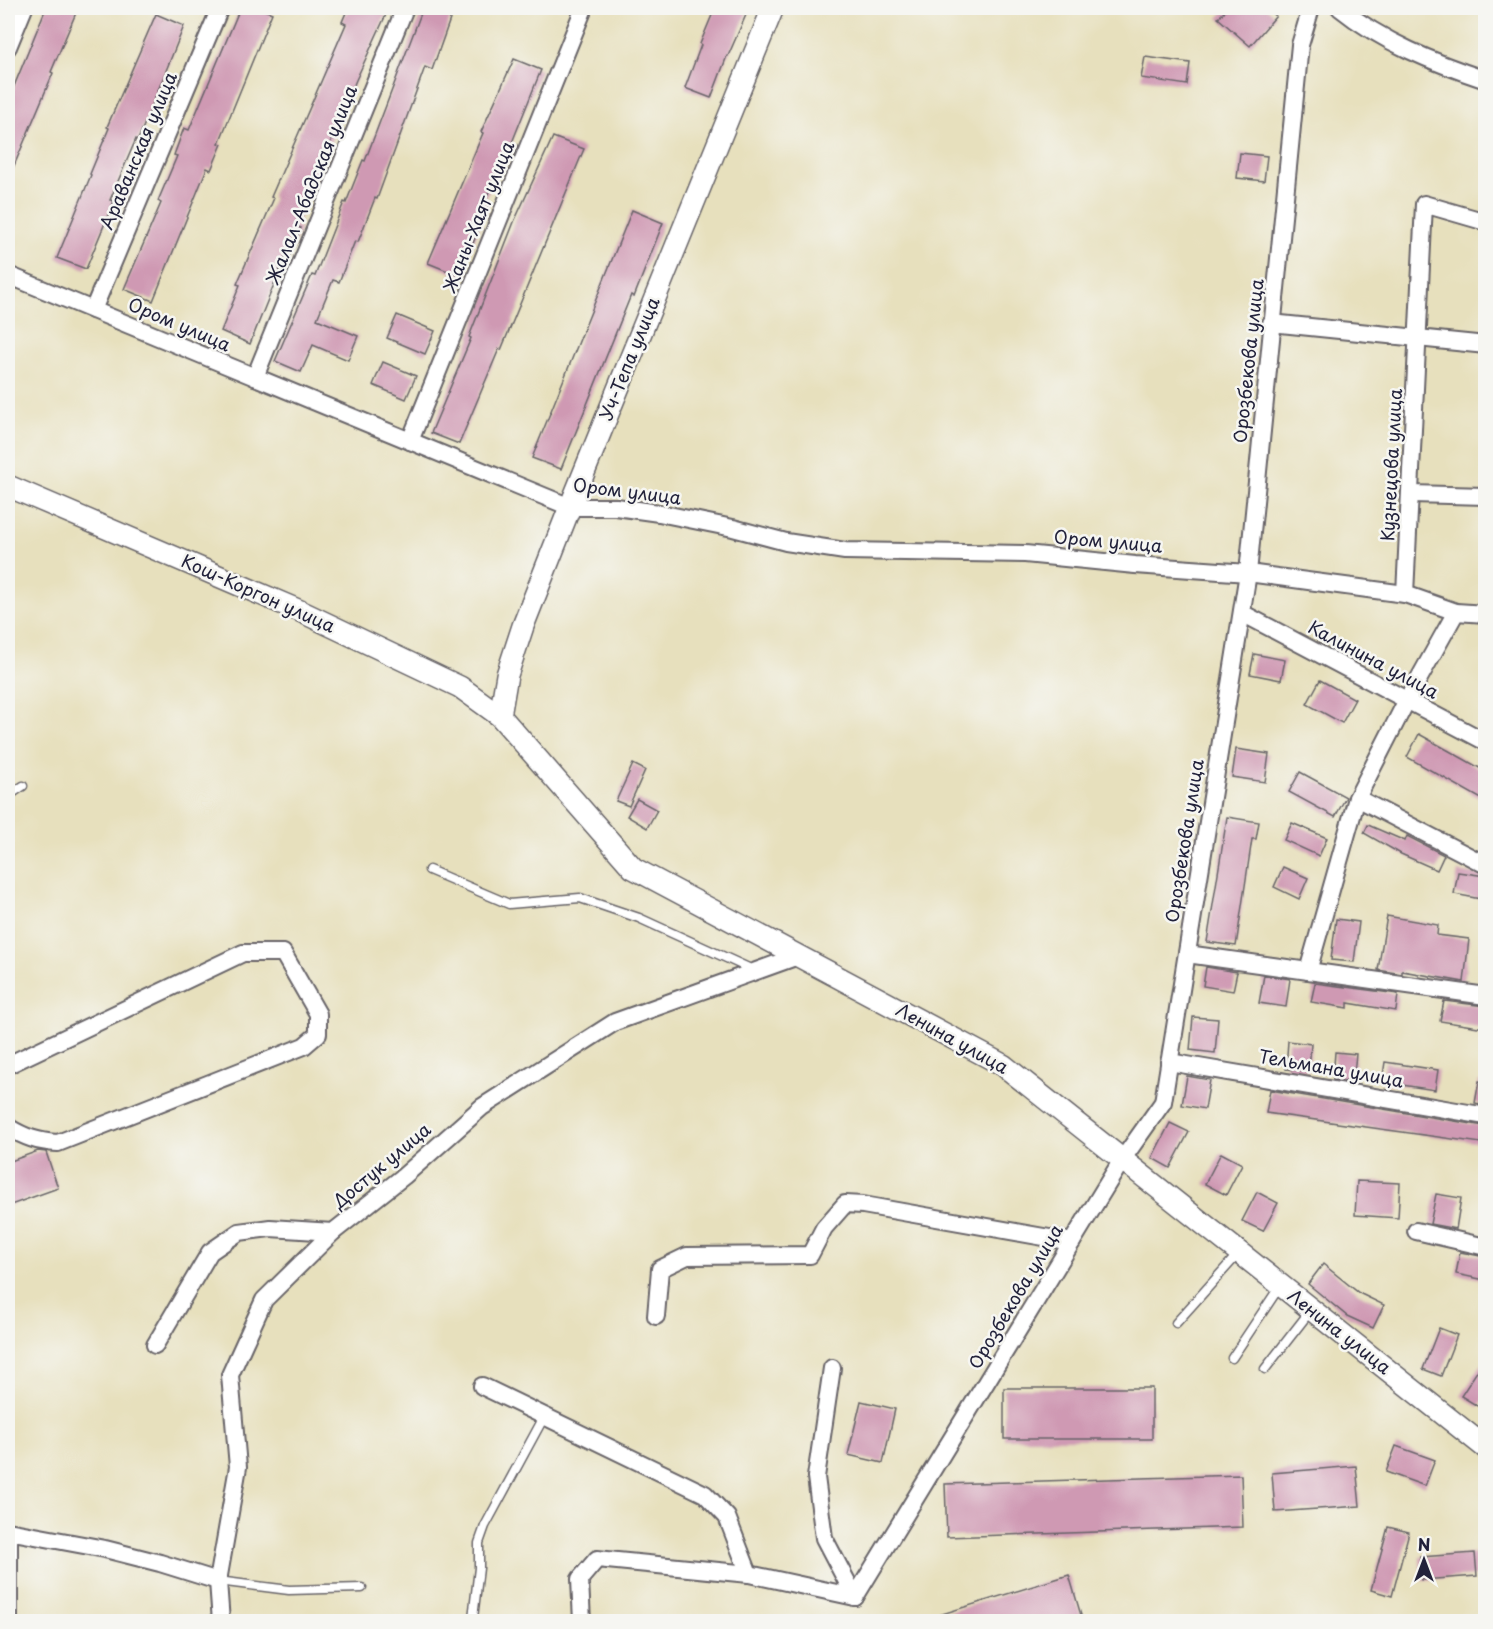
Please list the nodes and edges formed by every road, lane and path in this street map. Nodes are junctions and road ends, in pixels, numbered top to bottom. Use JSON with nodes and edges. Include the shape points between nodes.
{"nodes":[{"id":1,"x":24,"y":8,"type":"edge"},
{"id":2,"x":220,"y":8,"type":"edge"},
{"id":3,"x":405,"y":8,"type":"edge"},
{"id":4,"x":584,"y":8,"type":"edge"},
{"id":5,"x":773,"y":8,"type":"edge"},
{"id":6,"x":1311,"y":8,"type":"edge"},
{"id":7,"x":1340,"y":8,"type":"edge"},
{"id":8,"x":8,"y":47,"type":"edge"},
{"id":9,"x":1485,"y":80,"type":"edge"},
{"id":10,"x":1485,"y":222,"type":"edge"},
{"id":11,"x":8,"y":274,"type":"edge"},
{"id":12,"x":93,"y":310,"type":"junction"},
{"id":13,"x":1272,"y":322,"type":"junction"},
{"id":14,"x":1417,"y":338,"type":"junction"},
{"id":15,"x":1485,"y":345,"type":"edge"},
{"id":16,"x":255,"y":377,"type":"junction"},
{"id":17,"x":410,"y":441,"type":"junction"},
{"id":18,"x":8,"y":486,"type":"edge"},
{"id":19,"x":1411,"y":494,"type":"junction"},
{"id":20,"x":1485,"y":496,"type":"edge"},
{"id":21,"x":570,"y":507,"type":"junction"},
{"id":22,"x":1248,"y":573,"type":"junction"},
{"id":23,"x":1405,"y":594,"type":"junction"},
{"id":24,"x":1456,"y":612,"type":"junction"},
{"id":25,"x":1242,"y":613,"type":"junction"},
{"id":26,"x":1485,"y":614,"type":"edge"},
{"id":27,"x":1407,"y":700,"type":"junction"},
{"id":28,"x":500,"y":716,"type":"junction"},
{"id":29,"x":1485,"y":742,"type":"edge"},
{"id":30,"x":23,"y":786,"type":"dead end"},
{"id":31,"x":8,"y":796,"type":"edge"},
{"id":32,"x":1357,"y":798,"type":"junction"},
{"id":33,"x":1485,"y":866,"type":"edge"},
{"id":34,"x":429,"y":870,"type":"dead end"},
{"id":35,"x":1187,"y":954,"type":"junction"},
{"id":36,"x":798,"y":956,"type":"junction"},
{"id":37,"x":755,"y":971,"type":"junction"},
{"id":38,"x":1308,"y":971,"type":"junction"},
{"id":39,"x":1485,"y":996,"type":"edge"},
{"id":40,"x":1169,"y":1062,"type":"junction"},
{"id":41,"x":8,"y":1065,"type":"edge"},
{"id":42,"x":1485,"y":1116,"type":"edge"},
{"id":43,"x":8,"y":1127,"type":"edge"},
{"id":44,"x":1122,"y":1160,"type":"junction"},
{"id":45,"x":1416,"y":1231,"type":"dead end"},
{"id":46,"x":333,"y":1232,"type":"junction"},
{"id":47,"x":1072,"y":1242,"type":"junction"},
{"id":48,"x":1485,"y":1247,"type":"edge"},
{"id":49,"x":1240,"y":1253,"type":"junction"},
{"id":50,"x":1281,"y":1285,"type":"junction"},
{"id":51,"x":1311,"y":1309,"type":"junction"},
{"id":52,"x":656,"y":1316,"type":"dead end"},
{"id":53,"x":1176,"y":1323,"type":"dead end"},
{"id":54,"x":154,"y":1345,"type":"dead end"},
{"id":55,"x":1232,"y":1358,"type":"dead end"},
{"id":56,"x":832,"y":1368,"type":"dead end"},
{"id":57,"x":1265,"y":1369,"type":"dead end"},
{"id":58,"x":482,"y":1386,"type":"dead end"},
{"id":59,"x":544,"y":1417,"type":"junction"},
{"id":60,"x":1485,"y":1448,"type":"edge"},
{"id":61,"x":8,"y":1531,"type":"edge"},
{"id":62,"x":749,"y":1574,"type":"junction"},
{"id":63,"x":218,"y":1581,"type":"junction"},
{"id":64,"x":362,"y":1588,"type":"dead end"},
{"id":65,"x":855,"y":1597,"type":"junction"},
{"id":66,"x":473,"y":1618,"type":"dead end"},
{"id":67,"x":9,"y":1622,"type":"edge"},
{"id":68,"x":220,"y":1622,"type":"edge"},
{"id":69,"x":582,"y":1622,"type":"edge"}],
"edges":[{"from":1,"to":8,"type":"street"},
{"from":2,"to":12,"type":"street","name":"Араванская улица"},
{"from":3,"to":16,"type":"street","name":"Жалал-Абадская улица"},
{"from":4,"to":17,"type":"street","name":"Жаны-Хаят улица"},
{"from":5,"to":21,"type":"street","name":"Уч-Тепа улица"},
{"from":6,"to":13,"type":"street","name":"Орозбекова улица","via":[[1300,45]]},
{"from":7,"to":9,"type":"street","via":[[1408,49]]},
{"from":10,"to":14,"type":"street","name":"Кузнецова улица","via":[[1424,204]]},
{"from":11,"to":12,"type":"street","name":"Ором улица"},
{"from":12,"to":16,"type":"street","name":"Ором улица"},
{"from":13,"to":14,"type":"street"},
{"from":13,"to":22,"type":"street","name":"Орозбекова улица"},
{"from":14,"to":15,"type":"street"},
{"from":14,"to":19,"type":"street","name":"Кузнецова улица"},
{"from":16,"to":17,"type":"street","name":"Ором улица"},
{"from":17,"to":21,"type":"street","name":"Ором улица"},
{"from":18,"to":28,"type":"street","name":"Кош-Коргон улица","via":[[300,611],[460,687]]},
{"from":19,"to":20,"type":"street"},
{"from":19,"to":23,"type":"street","name":"Кузнецова улица"},
{"from":21,"to":22,"type":"street","name":"Ором улица","via":[[616,507],[659,513],[786,542],[846,551],[1025,554]]},
{"from":21,"to":28,"type":"street","name":"Уч-Тепа улица","via":[[523,626],[507,675]]},
{"from":22,"to":23,"type":"street","name":"Ором улица"},
{"from":22,"to":25,"type":"street","name":"Орозбекова улица"},
{"from":23,"to":24,"type":"street","name":"Ором улица"},
{"from":24,"to":26,"type":"street","name":"Ором улица"},
{"from":24,"to":27,"type":"street"},
{"from":25,"to":27,"type":"street","name":"Калинина улица"},
{"from":25,"to":35,"type":"street","name":"Орозбекова улица"},
{"from":27,"to":29,"type":"street","name":"Калинина улица"},
{"from":27,"to":32,"type":"street"},
{"from":28,"to":36,"type":"street","name":"Ленина улица","via":[[633,868]]},
{"from":30,"to":31,"type":"lane"},
{"from":32,"to":33,"type":"street"},
{"from":32,"to":38,"type":"street"},
{"from":34,"to":37,"type":"lane","via":[[509,904],[580,898],[639,918]]},
{"from":35,"to":38,"type":"street"},
{"from":35,"to":40,"type":"street","name":"Орозбекова улица"},
{"from":36,"to":37,"type":"street","name":"Достук улица"},
{"from":36,"to":44,"type":"street","name":"Ленина улица","via":[[1003,1065]]},
{"from":37,"to":46,"type":"street","name":"Достук улица","via":[[615,1022],[482,1107]]},
{"from":38,"to":39,"type":"street"},
{"from":40,"to":42,"type":"street","name":"Тельмана улица"},
{"from":40,"to":44,"type":"street","name":"Орозбекова улица","via":[[1163,1102]]},
{"from":41,"to":43,"type":"street","via":[[243,953],[283,953],[318,1014],[318,1034],[304,1046],[58,1143],[38,1142]]},
{"from":44,"to":47,"type":"street","name":"Орозбекова улица"},
{"from":44,"to":49,"type":"street","name":"Ленина улица"},
{"from":45,"to":48,"type":"street"},
{"from":46,"to":54,"type":"street","via":[[270,1228],[239,1232],[210,1252]]},
{"from":46,"to":63,"type":"street","name":"Достук улица","via":[[264,1300],[231,1375],[238,1467]]},
{"from":47,"to":52,"type":"street","via":[[846,1204],[824,1228],[810,1255],[687,1256],[660,1269]]},
{"from":47,"to":65,"type":"street","name":"Орозбекова улица"},
{"from":49,"to":50,"type":"street","name":"Ленина улица"},
{"from":49,"to":53,"type":"lane"},
{"from":50,"to":51,"type":"street","name":"Ленина улица"},
{"from":50,"to":55,"type":"lane"},
{"from":51,"to":57,"type":"lane"},
{"from":51,"to":60,"type":"street","name":"Ленина улица"},
{"from":56,"to":65,"type":"street","via":[[816,1477],[824,1538]]},
{"from":58,"to":59,"type":"street"},
{"from":59,"to":62,"type":"street","via":[[705,1494],[728,1517]]},
{"from":59,"to":66,"type":"lane","via":[[485,1526],[479,1543]]},
{"from":61,"to":63,"type":"street","via":[[105,1549]]},
{"from":61,"to":67,"type":"street"},
{"from":62,"to":65,"type":"street"},
{"from":62,"to":69,"type":"street","via":[[597,1559],[580,1579]]},
{"from":63,"to":64,"type":"lane","via":[[289,1590]]},
{"from":63,"to":68,"type":"street","name":"Достук улица"}]}
